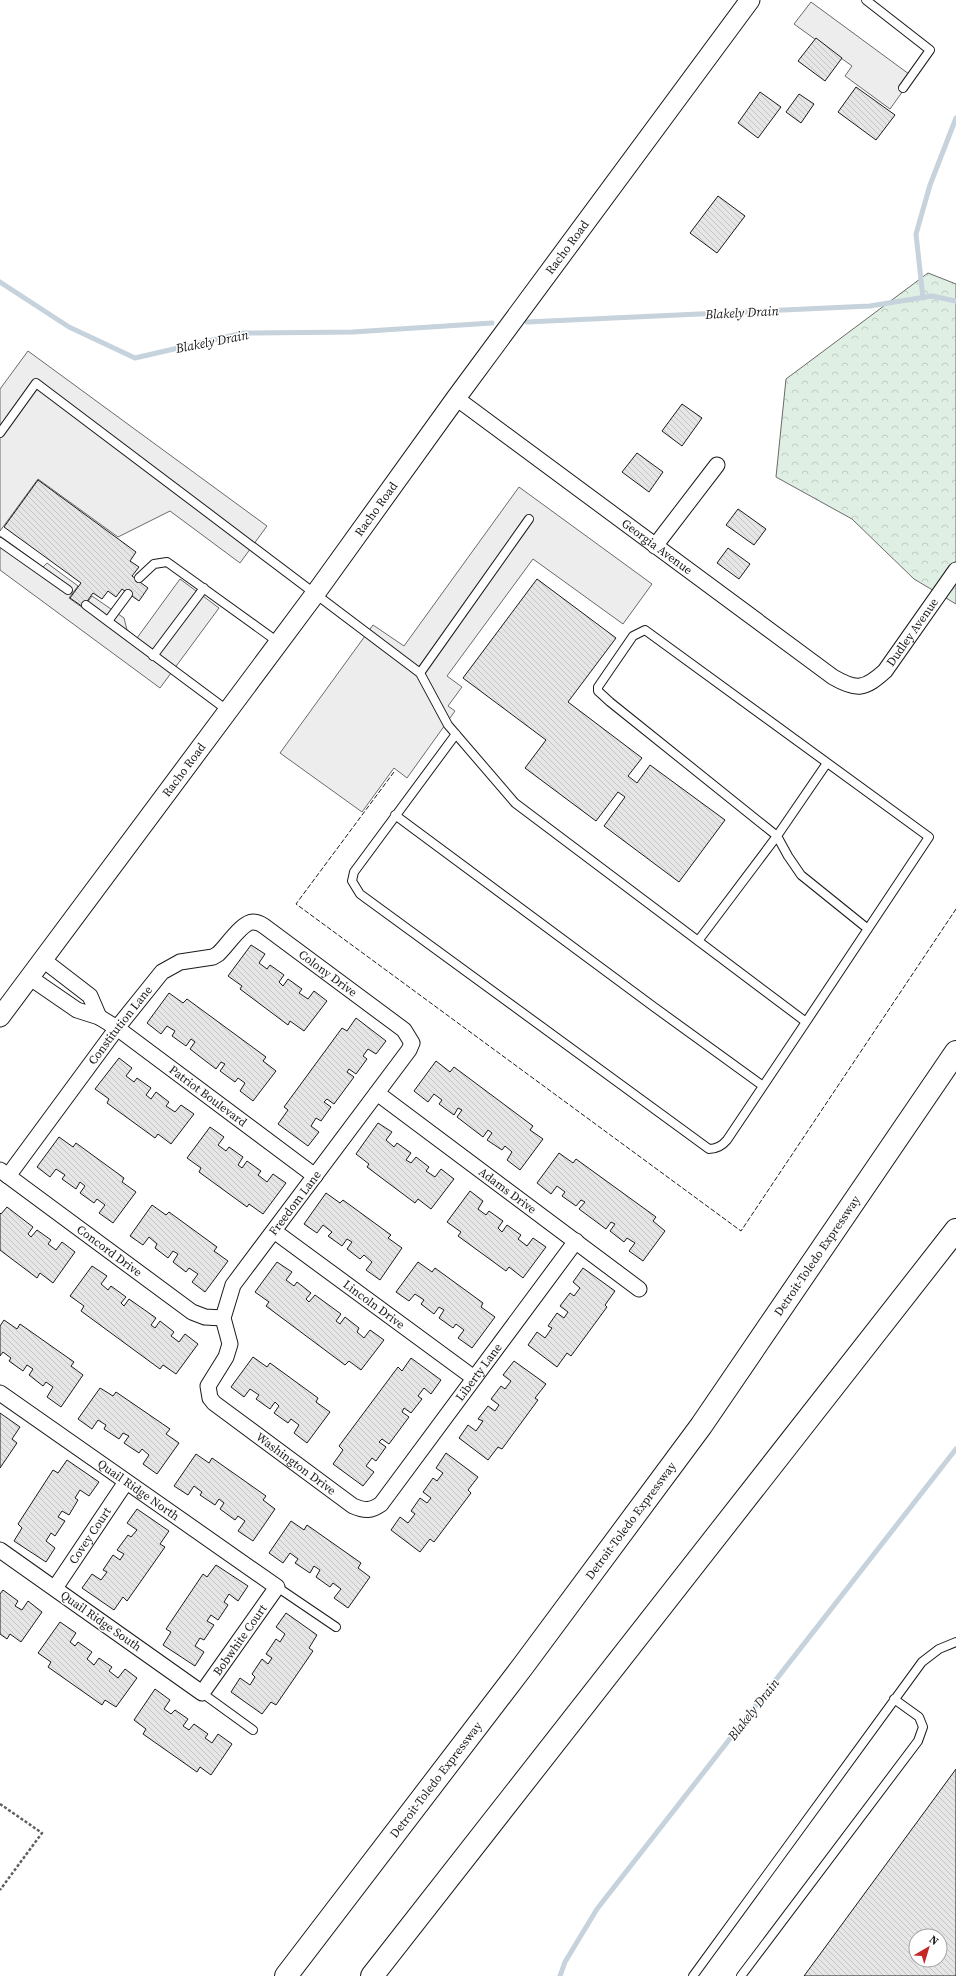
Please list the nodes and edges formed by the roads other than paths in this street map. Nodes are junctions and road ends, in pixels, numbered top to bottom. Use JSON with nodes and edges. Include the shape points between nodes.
{"nodes":[{"id":1,"x":750,"y":0,"type":"edge"},
{"id":2,"x":866,"y":0,"type":"edge"},
{"id":3,"x":903,"y":88,"type":"dead end"},
{"id":4,"x":456,"y":398,"type":"junction"},
{"id":5,"x":0,"y":433,"type":"edge"},
{"id":6,"x":717,"y":465,"type":"dead end"},
{"id":7,"x":530,"y":519,"type":"dead end"},
{"id":8,"x":0,"y":542,"type":"edge"},
{"id":9,"x":655,"y":546,"type":"junction"},
{"id":10,"x":956,"y":570,"type":"edge"},
{"id":11,"x":139,"y":578,"type":"dead end"},
{"id":12,"x":204,"y":588,"type":"junction"},
{"id":13,"x":68,"y":590,"type":"dead end"},
{"id":14,"x":128,"y":594,"type":"dead end"},
{"id":15,"x":315,"y":594,"type":"junction"},
{"id":16,"x":86,"y":605,"type":"dead end"},
{"id":17,"x":108,"y":621,"type":"junction"},
{"id":18,"x":278,"y":642,"type":"junction"},
{"id":19,"x":153,"y":656,"type":"junction"},
{"id":20,"x":420,"y":673,"type":"junction"},
{"id":21,"x":861,"y":687,"type":"joint"},
{"id":22,"x":227,"y":710,"type":"junction"},
{"id":23,"x":456,"y":734,"type":"junction"},
{"id":24,"x":827,"y":763,"type":"junction"},
{"id":25,"x":396,"y":815,"type":"junction"},
{"id":26,"x":777,"y":836,"type":"junction"},
{"id":27,"x":264,"y":926,"type":"joint"},
{"id":28,"x":868,"y":929,"type":"junction"},
{"id":29,"x":698,"y":941,"type":"junction"},
{"id":30,"x":42,"y":959,"type":"junction"},
{"id":31,"x":29,"y":977,"type":"junction"},
{"id":32,"x":0,"y":1016,"type":"edge"},
{"id":33,"x":99,"y":1017,"type":"junction"},
{"id":34,"x":391,"y":1020,"type":"joint"},
{"id":35,"x":806,"y":1022,"type":"junction"},
{"id":36,"x":117,"y":1028,"type":"junction"},
{"id":37,"x":956,"y":1052,"type":"edge"},
{"id":38,"x":763,"y":1086,"type":"junction"},
{"id":39,"x":377,"y":1093,"type":"junction"},
{"id":40,"x":4,"y":1173,"type":"edge"},
{"id":41,"x":315,"y":1176,"type":"junction"},
{"id":42,"x":274,"y":1230,"type":"junction"},
{"id":43,"x":956,"y":1230,"type":"edge"},
{"id":44,"x":576,"y":1241,"type":"junction"},
{"id":45,"x":639,"y":1288,"type":"dead end"},
{"id":46,"x":223,"y":1318,"type":"junction"},
{"id":47,"x":474,"y":1378,"type":"junction"},
{"id":48,"x":0,"y":1393,"type":"edge"},
{"id":49,"x":126,"y":1482,"type":"junction"},
{"id":50,"x":381,"y":1504,"type":"joint"},
{"id":51,"x":0,"y":1550,"type":"edge"},
{"id":52,"x":277,"y":1587,"type":"junction"},
{"id":53,"x":55,"y":1588,"type":"junction"},
{"id":54,"x":336,"y":1626,"type":"dead end"},
{"id":55,"x":956,"y":1642,"type":"edge"},
{"id":56,"x":202,"y":1693,"type":"junction"},
{"id":57,"x":894,"y":1699,"type":"junction"},
{"id":58,"x":253,"y":1730,"type":"dead end"},
{"id":59,"x":288,"y":1972,"type":"edge"},
{"id":60,"x":372,"y":1976,"type":"edge"},
{"id":61,"x":693,"y":1976,"type":"edge"},
{"id":62,"x":741,"y":1976,"type":"edge"}],
"edges":[{"from":1,"to":4,"type":"street","name":"Racho Road"},
{"from":2,"to":3,"type":"lane","via":[[930,50]]},
{"from":4,"to":9,"type":"street","name":"Georgia Avenue"},
{"from":4,"to":15,"type":"street","name":"Racho Road"},
{"from":5,"to":15,"type":"lane","via":[[36,383]]},
{"from":6,"to":9,"type":"street"},
{"from":7,"to":20,"type":"lane"},
{"from":8,"to":13,"type":"lane"},
{"from":9,"to":21,"type":"street","name":"Georgia Avenue","via":[[833,677],[848,686]]},
{"from":10,"to":21,"type":"street","name":"Dudley Avenue","via":[[885,670],[873,681]]},
{"from":11,"to":12,"type":"lane","via":[[154,564],[167,562]]},
{"from":12,"to":18,"type":"lane"},
{"from":12,"to":19,"type":"lane"},
{"from":14,"to":17,"type":"lane"},
{"from":15,"to":18,"type":"street","name":"Racho Road"},
{"from":15,"to":20,"type":"lane"},
{"from":16,"to":17,"type":"lane"},
{"from":17,"to":19,"type":"lane"},
{"from":18,"to":22,"type":"street","name":"Racho Road"},
{"from":19,"to":22,"type":"lane"},
{"from":20,"to":23,"type":"lane","via":[[448,725]]},
{"from":22,"to":30,"type":"street","name":"Racho Road"},
{"from":23,"to":25,"type":"lane"},
{"from":23,"to":29,"type":"lane","via":[[515,803]]},
{"from":24,"to":26,"type":"lane"},
{"from":24,"to":26,"type":"lane","via":[[645,630],[633,636],[598,687],[598,691],[610,702]]},
{"from":24,"to":28,"type":"lane","via":[[929,837]]},
{"from":25,"to":38,"type":"lane"},
{"from":25,"to":38,"type":"lane","via":[[354,872],[352,881],[360,894],[709,1149],[723,1145]]},
{"from":26,"to":28,"type":"lane","via":[[801,875]]},
{"from":26,"to":29,"type":"lane"},
{"from":27,"to":34,"type":"street","name":"Colony Drive"},
{"from":27,"to":36,"type":"street","name":"Constitution Lane","via":[[250,922],[213,957],[190,959],[172,965],[157,978]]},
{"from":28,"to":35,"type":"lane"},
{"from":29,"to":35,"type":"lane"},
{"from":30,"to":31,"type":"street","name":"Racho Road"},
{"from":30,"to":33,"type":"street","via":[[90,996]]},
{"from":31,"to":32,"type":"street","name":"Racho Road"},
{"from":31,"to":33,"type":"street","name":"Patriot Boulevard","via":[[77,1010]]},
{"from":33,"to":36,"type":"street","name":"Patriot Boulevard"},
{"from":34,"to":39,"type":"street","name":"Freedom Lane","via":[[404,1030],[412,1043]]},
{"from":35,"to":38,"type":"lane"},
{"from":36,"to":40,"type":"street","name":"Constitution Lane"},
{"from":36,"to":41,"type":"street","name":"Patriot Boulevard"},
{"from":37,"to":59,"type":"highway","name":"Detroit-Toledo Expressway","via":[[701,1426],[523,1666]]},
{"from":39,"to":41,"type":"street","name":"Freedom Lane"},
{"from":39,"to":44,"type":"street","name":"Adams Drive"},
{"from":40,"to":46,"type":"street","name":"Concord Drive","via":[[192,1312],[205,1317]]},
{"from":41,"to":42,"type":"street","name":"Freedom Lane"},
{"from":42,"to":46,"type":"street","name":"Freedom Lane","via":[[234,1285]]},
{"from":42,"to":47,"type":"street","name":"Lincoln Drive"},
{"from":43,"to":60,"type":"highway"},
{"from":44,"to":45,"type":"street","name":"Adams Drive"},
{"from":44,"to":47,"type":"street","name":"Liberty Lane"},
{"from":46,"to":50,"type":"street","name":"Washington Drive","via":[[230,1344],[226,1357],[208,1386],[210,1398],[214,1403],[353,1506],[370,1510]]},
{"from":47,"to":50,"type":"street","name":"Liberty Lane"},
{"from":48,"to":49,"type":"street","name":"Quail Ridge North"},
{"from":49,"to":52,"type":"street","name":"Quail Ridge North"},
{"from":49,"to":53,"type":"street","name":"Covey Court"},
{"from":51,"to":53,"type":"street","name":"Quail Ridge South"},
{"from":52,"to":54,"type":"lane"},
{"from":52,"to":56,"type":"street","name":"Bobwhite Court"},
{"from":53,"to":56,"type":"street","name":"Quail Ridge South"},
{"from":55,"to":57,"type":"lane","via":[[939,1649],[922,1662]]},
{"from":56,"to":58,"type":"lane"},
{"from":57,"to":61,"type":"lane"},
{"from":57,"to":62,"type":"lane","via":[[919,1717],[923,1727],[918,1741]]}]}
